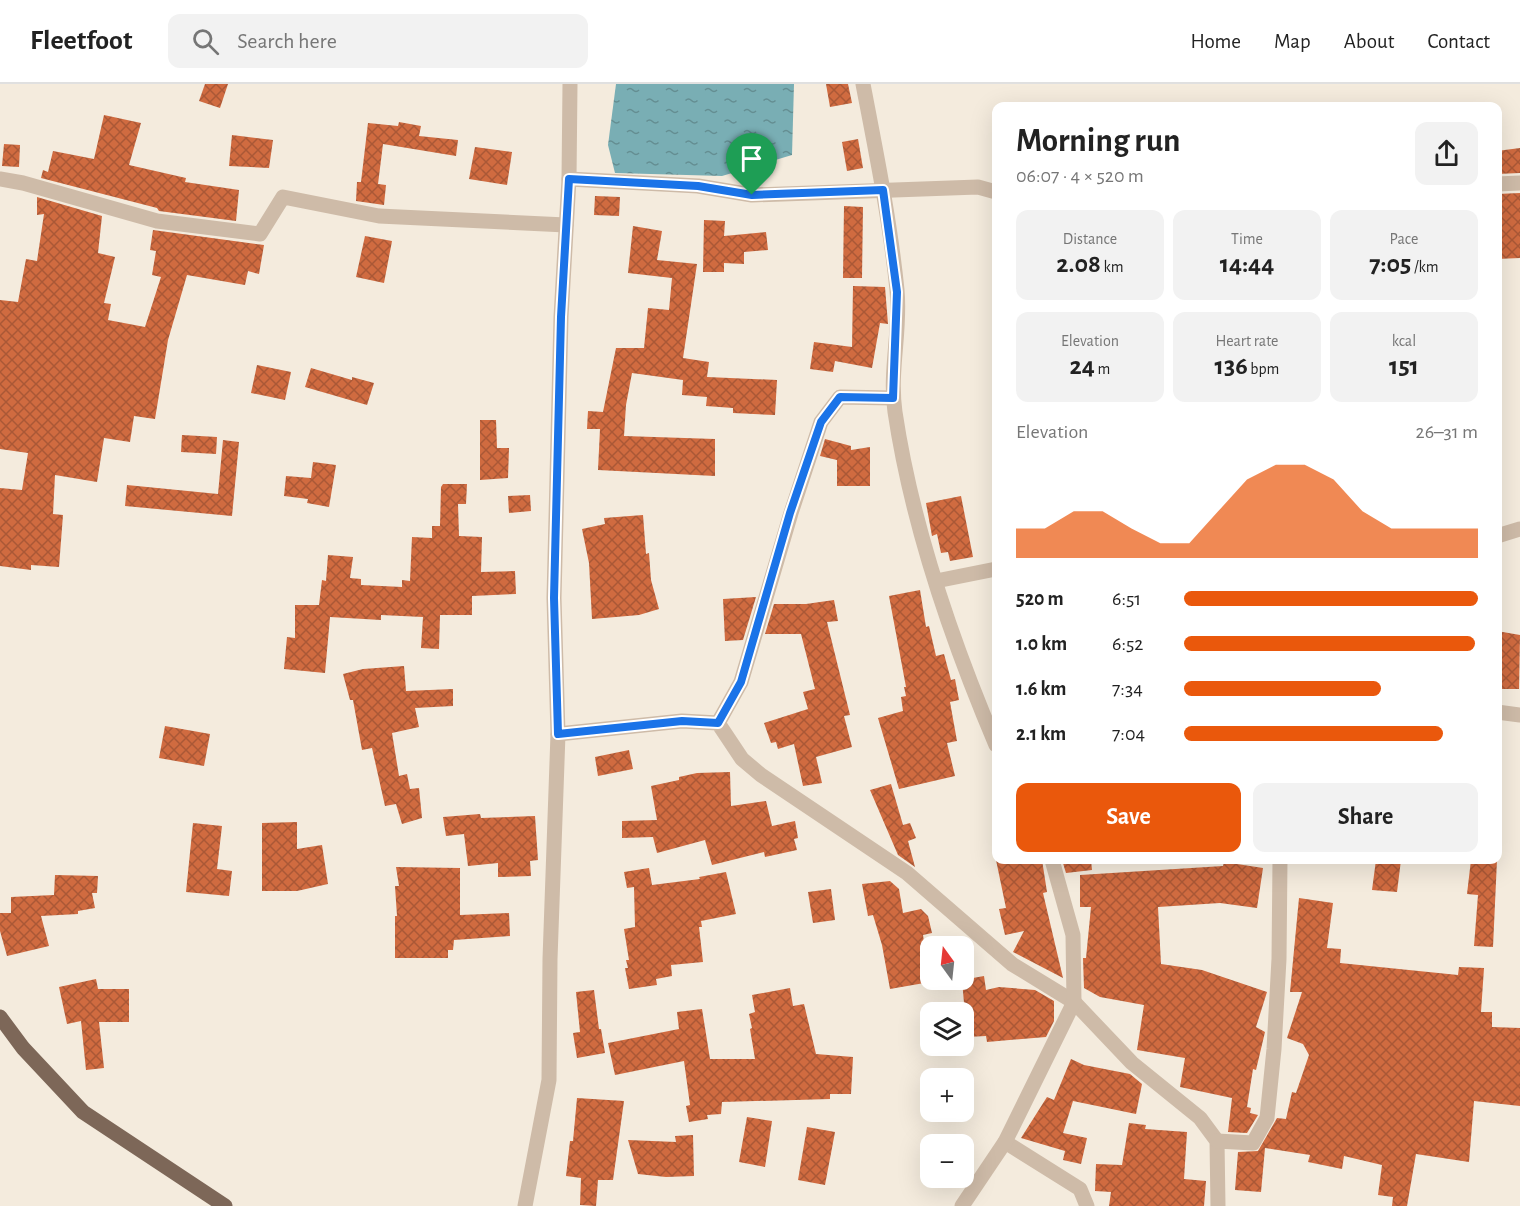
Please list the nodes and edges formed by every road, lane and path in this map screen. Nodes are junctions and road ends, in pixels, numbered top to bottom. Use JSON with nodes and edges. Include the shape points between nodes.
{"nodes":[{"id":1,"x":570,"y":84,"type":"edge"},
{"id":2,"x":863,"y":84,"type":"edge"},
{"id":3,"x":0,"y":179,"type":"edge"},
{"id":4,"x":569,"y":179,"type":"junction"},
{"id":5,"x":1520,"y":183,"type":"edge"},
{"id":6,"x":1502,"y":184,"type":"edge"},
{"id":7,"x":883,"y":190,"type":"junction"},
{"id":8,"x":992,"y":191,"type":"edge"},
{"id":9,"x":566,"y":225,"type":"junction"},
{"id":10,"x":893,"y":398,"type":"junction"},
{"id":11,"x":1520,"y":529,"type":"edge"},
{"id":12,"x":1502,"y":534,"type":"edge"},
{"id":13,"x":992,"y":570,"type":"edge"},
{"id":14,"x":936,"y":581,"type":"junction"},
{"id":15,"x":1502,"y":713,"type":"edge"},
{"id":16,"x":1520,"y":715,"type":"edge"},
{"id":17,"x":718,"y":723,"type":"junction"},
{"id":18,"x":558,"y":734,"type":"junction"},
{"id":19,"x":992,"y":735,"type":"edge"},
{"id":20,"x":1054,"y":864,"type":"edge"},
{"id":21,"x":1280,"y":864,"type":"edge"},
{"id":22,"x":1074,"y":1002,"type":"junction"},
{"id":23,"x":0,"y":1017,"type":"edge"},
{"id":24,"x":1217,"y":1141,"type":"junction"},
{"id":25,"x":1005,"y":1142,"type":"junction"},
{"id":26,"x":225,"y":1206,"type":"edge"},
{"id":27,"x":525,"y":1206,"type":"edge"},
{"id":28,"x":962,"y":1206,"type":"edge"},
{"id":29,"x":1087,"y":1206,"type":"edge"},
{"id":30,"x":1218,"y":1206,"type":"edge"}],
"edges":[{"from":1,"to":4,"type":"street"},
{"from":2,"to":7,"type":"street"},
{"from":3,"to":9,"type":"street","via":[[157,222],[260,234],[282,197],[379,216]]},
{"from":4,"to":7,"type":"street","via":[[698,186],[752,195]]},
{"from":4,"to":9,"type":"street"},
{"from":5,"to":6,"type":"street"},
{"from":7,"to":8,"type":"street","via":[[978,187]]},
{"from":7,"to":10,"type":"street","via":[[897,292]]},
{"from":9,"to":18,"type":"street","via":[[554,598]]},
{"from":10,"to":14,"type":"street","via":[[904,466]]},
{"from":10,"to":17,"type":"street","via":[[840,397],[821,422],[741,682]]},
{"from":11,"to":12,"type":"street"},
{"from":13,"to":14,"type":"street"},
{"from":14,"to":19,"type":"street"},
{"from":15,"to":16,"type":"street"},
{"from":17,"to":18,"type":"street","via":[[682,721]]},
{"from":17,"to":22,"type":"street","via":[[742,759],[761,775],[907,873],[1012,964]]},
{"from":18,"to":27,"type":"street","via":[[549,1080]]},
{"from":20,"to":22,"type":"street","via":[[1073,935]]},
{"from":21,"to":24,"type":"street","via":[[1279,958],[1267,1118],[1253,1143]]},
{"from":22,"to":24,"type":"street","via":[[1132,1062],[1200,1118]]},
{"from":22,"to":25,"type":"street"},
{"from":23,"to":26,"type":"main road","via":[[23,1048],[83,1112]]},
{"from":24,"to":30,"type":"street"},
{"from":25,"to":28,"type":"street"},
{"from":25,"to":29,"type":"street","via":[[1080,1189]]}]}
